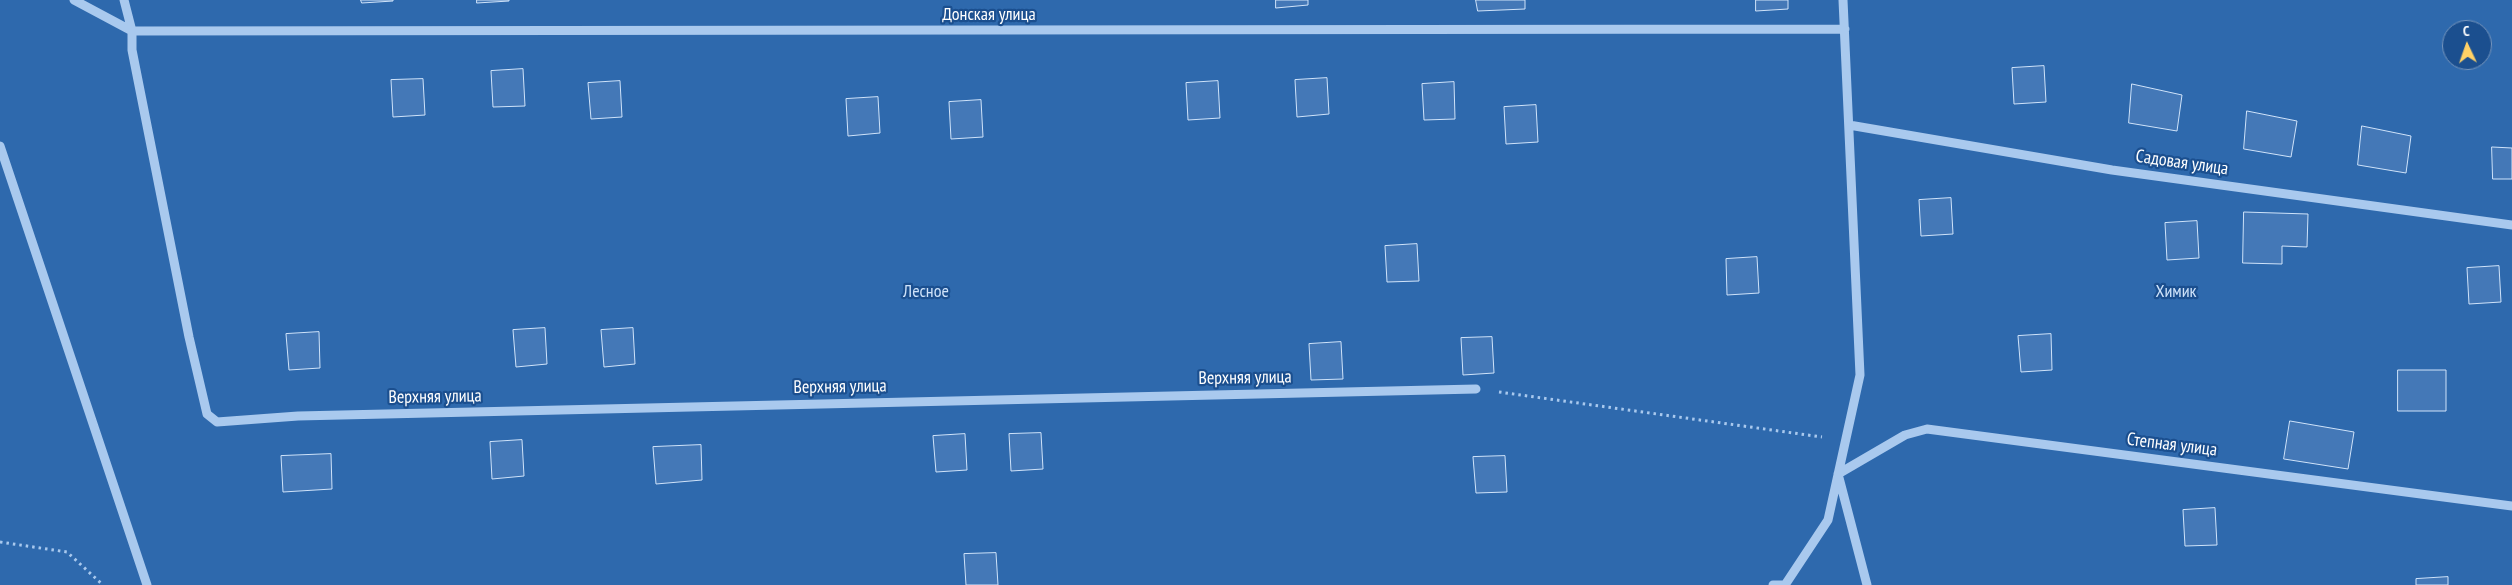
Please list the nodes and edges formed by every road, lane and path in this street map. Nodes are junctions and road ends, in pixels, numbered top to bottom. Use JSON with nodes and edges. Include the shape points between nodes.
{"nodes":[{"id":1,"x":74,"y":0,"type":"edge"},
{"id":2,"x":124,"y":0,"type":"edge"},
{"id":3,"x":1843,"y":0,"type":"edge"},
{"id":4,"x":1845,"y":29,"type":"junction"},
{"id":5,"x":132,"y":31,"type":"junction"},
{"id":6,"x":1849,"y":125,"type":"junction"},
{"id":7,"x":0,"y":146,"type":"edge"},
{"id":8,"x":2512,"y":225,"type":"edge"},
{"id":9,"x":1476,"y":389,"type":"joint"},
{"id":10,"x":1846,"y":440,"type":"junction"},
{"id":11,"x":1838,"y":474,"type":"junction"},
{"id":12,"x":2512,"y":506,"type":"edge"},
{"id":13,"x":0,"y":542,"type":"edge"},
{"id":14,"x":103,"y":585,"type":"edge"},
{"id":15,"x":147,"y":585,"type":"edge"},
{"id":16,"x":1773,"y":585,"type":"edge"},
{"id":17,"x":1867,"y":585,"type":"edge"}],
"edges":[{"from":1,"to":5,"type":"street"},
{"from":2,"to":5,"type":"street"},
{"from":3,"to":4,"type":"street"},
{"from":4,"to":5,"type":"street","name":"Донская улица"},
{"from":4,"to":6,"type":"street"},
{"from":5,"to":9,"type":"street","name":"Верхняя улица","via":[[132,50],[189,337],[207,414],[217,422],[298,416]]},
{"from":6,"to":8,"type":"street","name":"Садовая улица","via":[[2112,170]]},
{"from":6,"to":10,"type":"street","via":[[1860,375]]},
{"from":7,"to":15,"type":"street"},
{"from":9,"to":10,"type":"path"},
{"from":10,"to":11,"type":"street"},
{"from":11,"to":12,"type":"street","name":"Степная улица","via":[[1904,435],[1927,429]]},
{"from":11,"to":16,"type":"street","via":[[1828,520],[1785,585]]},
{"from":11,"to":17,"type":"street"},
{"from":13,"to":14,"type":"path","via":[[67,552]]}]}
